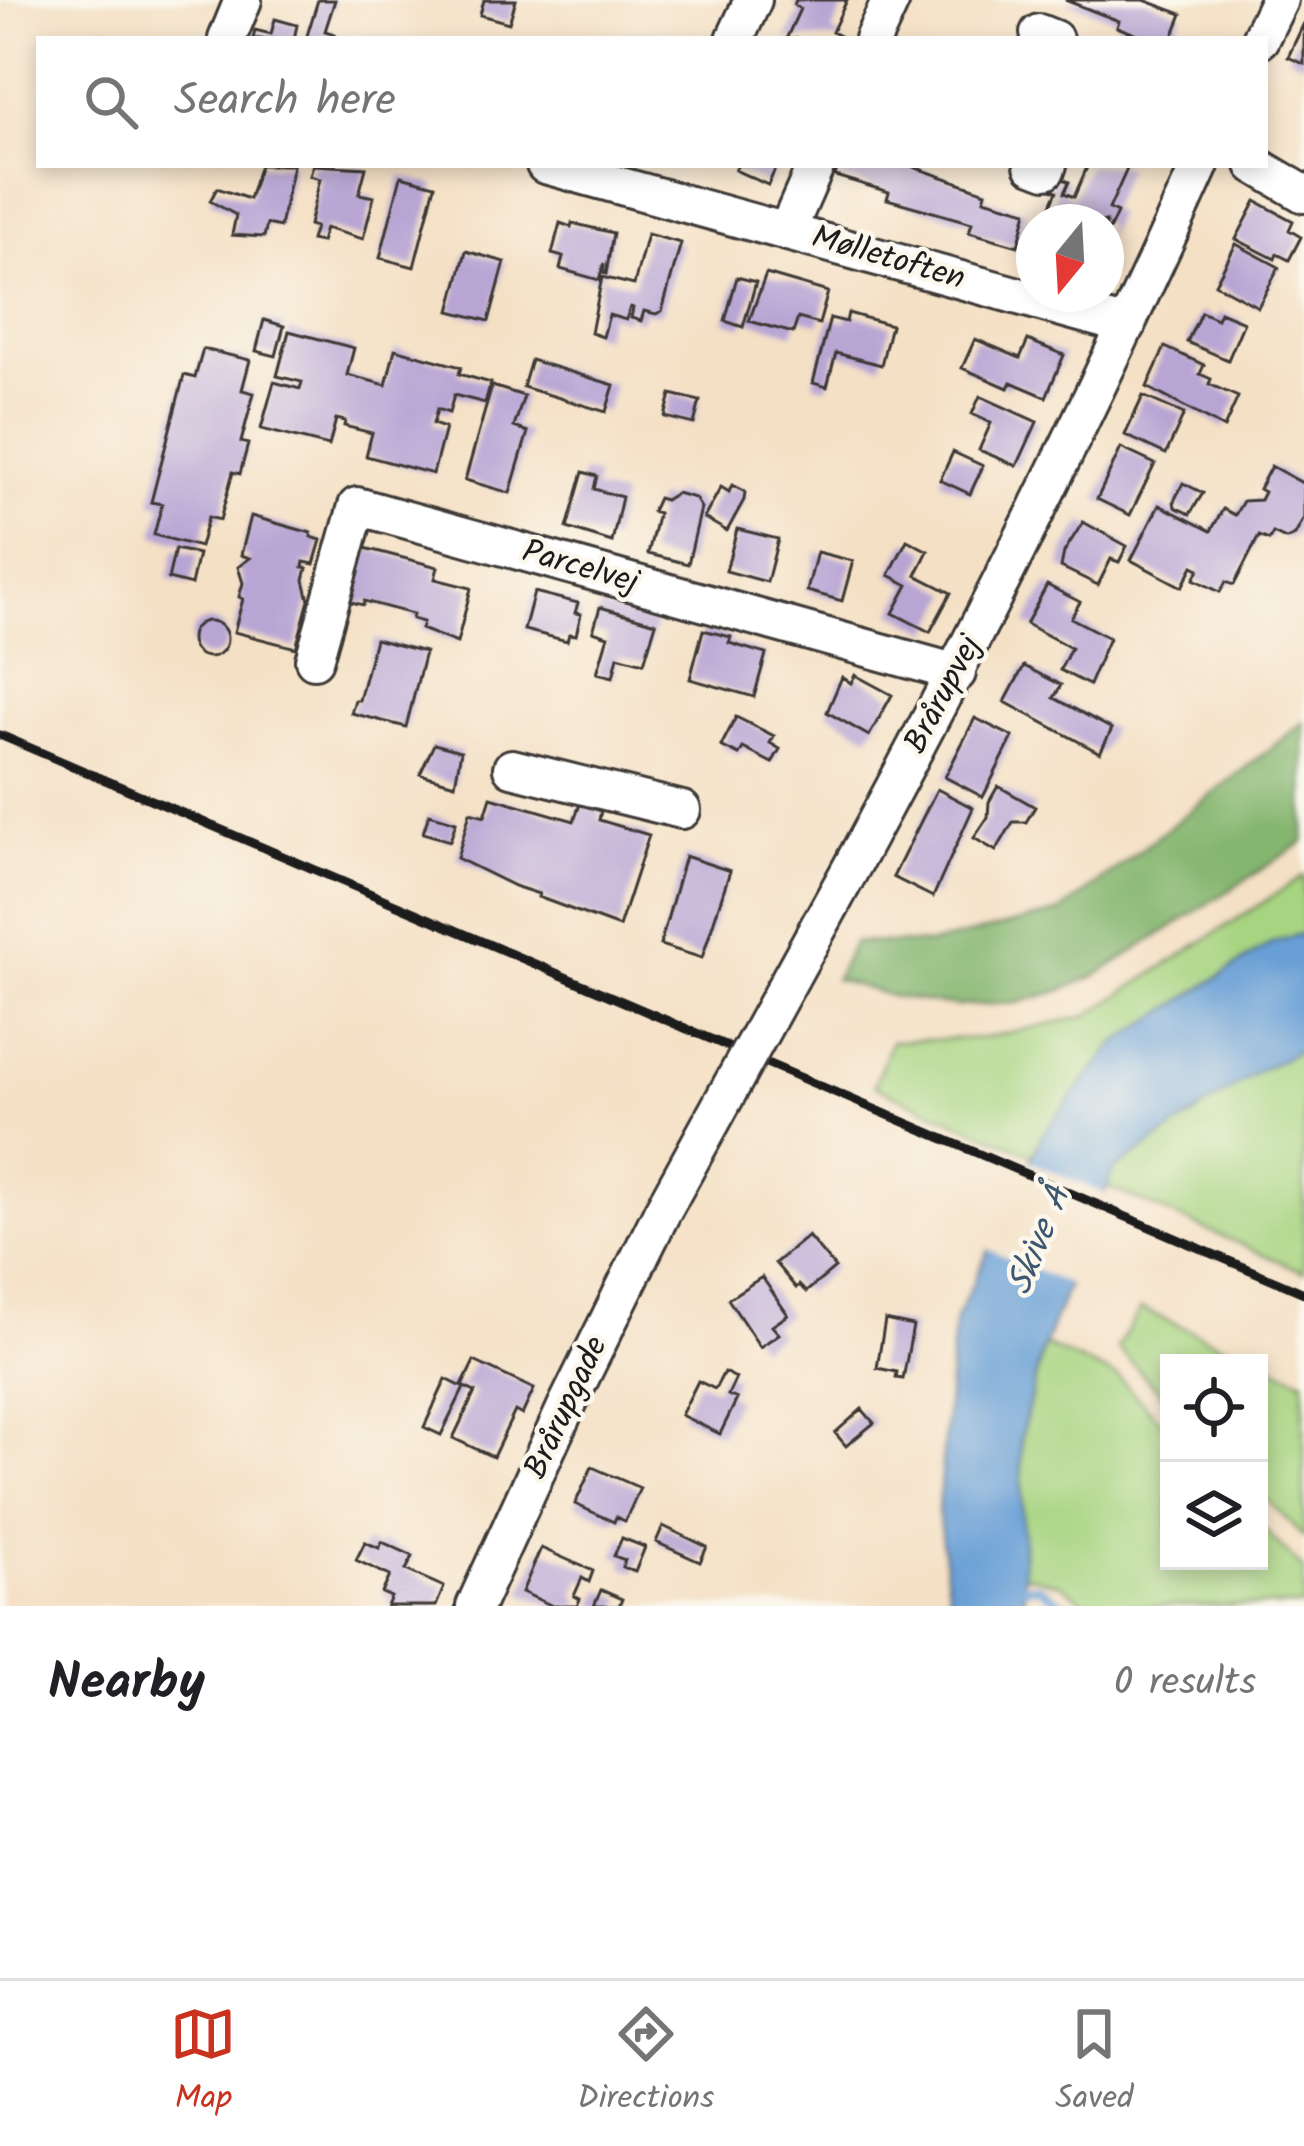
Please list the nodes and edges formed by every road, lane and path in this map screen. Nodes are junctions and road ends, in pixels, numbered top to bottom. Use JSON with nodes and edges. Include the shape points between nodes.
{"nodes":[{"id":1,"x":242,"y":0,"type":"edge"},
{"id":2,"x":753,"y":0,"type":"edge"},
{"id":3,"x":891,"y":0,"type":"edge"},
{"id":4,"x":1279,"y":0,"type":"edge"},
{"id":5,"x":228,"y":36,"type":"edge"},
{"id":6,"x":736,"y":36,"type":"edge"},
{"id":7,"x":874,"y":36,"type":"edge"},
{"id":8,"x":1261,"y":36,"type":"edge"},
{"id":9,"x":569,"y":168,"type":"edge"},
{"id":10,"x":816,"y":168,"type":"edge"},
{"id":11,"x":1199,"y":168,"type":"edge"},
{"id":12,"x":1260,"y":168,"type":"edge"},
{"id":13,"x":671,"y":181,"type":"edge"},
{"id":14,"x":1304,"y":194,"type":"edge"},
{"id":15,"x":787,"y":231,"type":"junction"},
{"id":16,"x":1127,"y":326,"type":"junction"},
{"id":17,"x":314,"y":660,"type":"dead end"},
{"id":18,"x":957,"y":673,"type":"junction"},
{"id":19,"x":512,"y":768,"type":"dead end"},
{"id":20,"x":682,"y":810,"type":"dead end"},
{"id":21,"x":662,"y":1212,"type":"joint"},
{"id":22,"x":475,"y":1606,"type":"edge"}],
"edges":[{"from":1,"to":5,"type":"street"},
{"from":2,"to":6,"type":"street"},
{"from":3,"to":7,"type":"street"},
{"from":4,"to":8,"type":"street"},
{"from":9,"to":13,"type":"street","name":"Mølletoften"},
{"from":10,"to":15,"type":"street","name":"Mølletoften"},
{"from":11,"to":16,"type":"street","name":"Brårupvej"},
{"from":12,"to":14,"type":"street"},
{"from":13,"to":15,"type":"street","name":"Mølletoften"},
{"from":15,"to":16,"type":"street","name":"Mølletoften"},
{"from":16,"to":18,"type":"street","name":"Brårupvej"},
{"from":17,"to":18,"type":"street","name":"Parcelvej","via":[[357,506]]},
{"from":18,"to":21,"type":"street","name":"Brårupvej","bridge":true},
{"from":19,"to":20,"type":"street"},
{"from":21,"to":22,"type":"street","name":"Brårupgade"}]}
